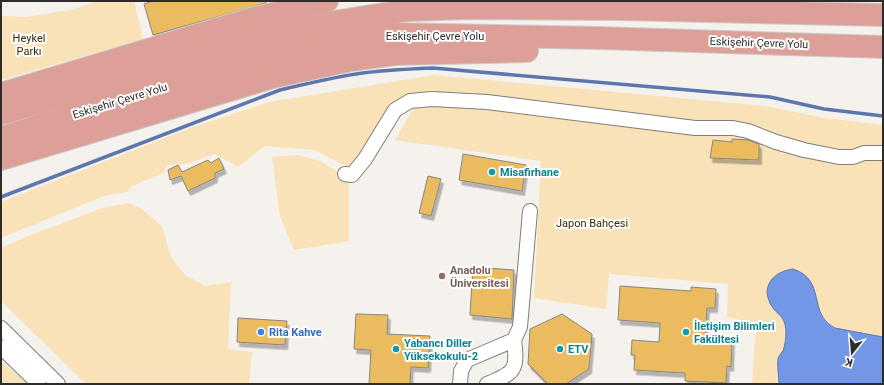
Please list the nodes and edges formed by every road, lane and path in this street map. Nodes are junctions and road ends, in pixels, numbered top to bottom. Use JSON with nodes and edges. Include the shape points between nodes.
{"nodes":[{"id":1,"x":327,"y":1,"type":"edge"},
{"id":2,"x":522,"y":1,"type":"edge"},
{"id":3,"x":618,"y":9,"type":"junction"},
{"id":4,"x":883,"y":15,"type":"edge"},
{"id":5,"x":793,"y":44,"type":"junction"},
{"id":6,"x":883,"y":47,"type":"edge"},
{"id":7,"x":1,"y":94,"type":"edge"},
{"id":8,"x":1,"y":114,"type":"edge"},
{"id":9,"x":1,"y":138,"type":"edge"},
{"id":10,"x":883,"y":153,"type":"edge"},
{"id":11,"x":1,"y":159,"type":"edge"},
{"id":12,"x":345,"y":174,"type":"dead end"},
{"id":13,"x":530,"y":211,"type":"dead end"},
{"id":14,"x":1,"y":328,"type":"edge"},
{"id":15,"x":514,"y":340,"type":"junction"},
{"id":16,"x":1,"y":347,"type":"edge"},
{"id":17,"x":39,"y":384,"type":"edge"},
{"id":18,"x":58,"y":384,"type":"edge"},
{"id":19,"x":460,"y":384,"type":"edge"},
{"id":20,"x":487,"y":384,"type":"edge"}],
"edges":[{"from":1,"to":7,"type":"highway","via":[[206,32]]},
{"from":2,"to":3,"type":"highway"},
{"from":3,"to":4,"type":"highway","name":"Eskişehir Çevre Yolu"},
{"from":3,"to":8,"type":"highway","name":"Eskişehir Çevre Yolu","via":[[409,10],[348,20],[245,41]]},
{"from":5,"to":6,"type":"highway","name":"Eskişehir Çevre Yolu"},
{"from":5,"to":9,"type":"highway","name":"Eskişehir Çevre Yolu","via":[[389,34],[318,45],[232,67]]},
{"from":5,"to":11,"type":"highway","via":[[395,54],[351,60],[273,77]]},
{"from":10,"to":12,"type":"street","via":[[839,157],[804,150],[734,128],[695,128],[487,102],[432,99],[410,101],[395,110],[365,159],[352,175]]},
{"from":13,"to":15,"type":"street","via":[[522,322]]},
{"from":14,"to":18,"type":"street"},
{"from":15,"to":19,"type":"street","via":[[467,360],[461,371]]},
{"from":15,"to":20,"type":"street","via":[[516,356],[511,372]]},
{"from":16,"to":17,"type":"street"}]}
